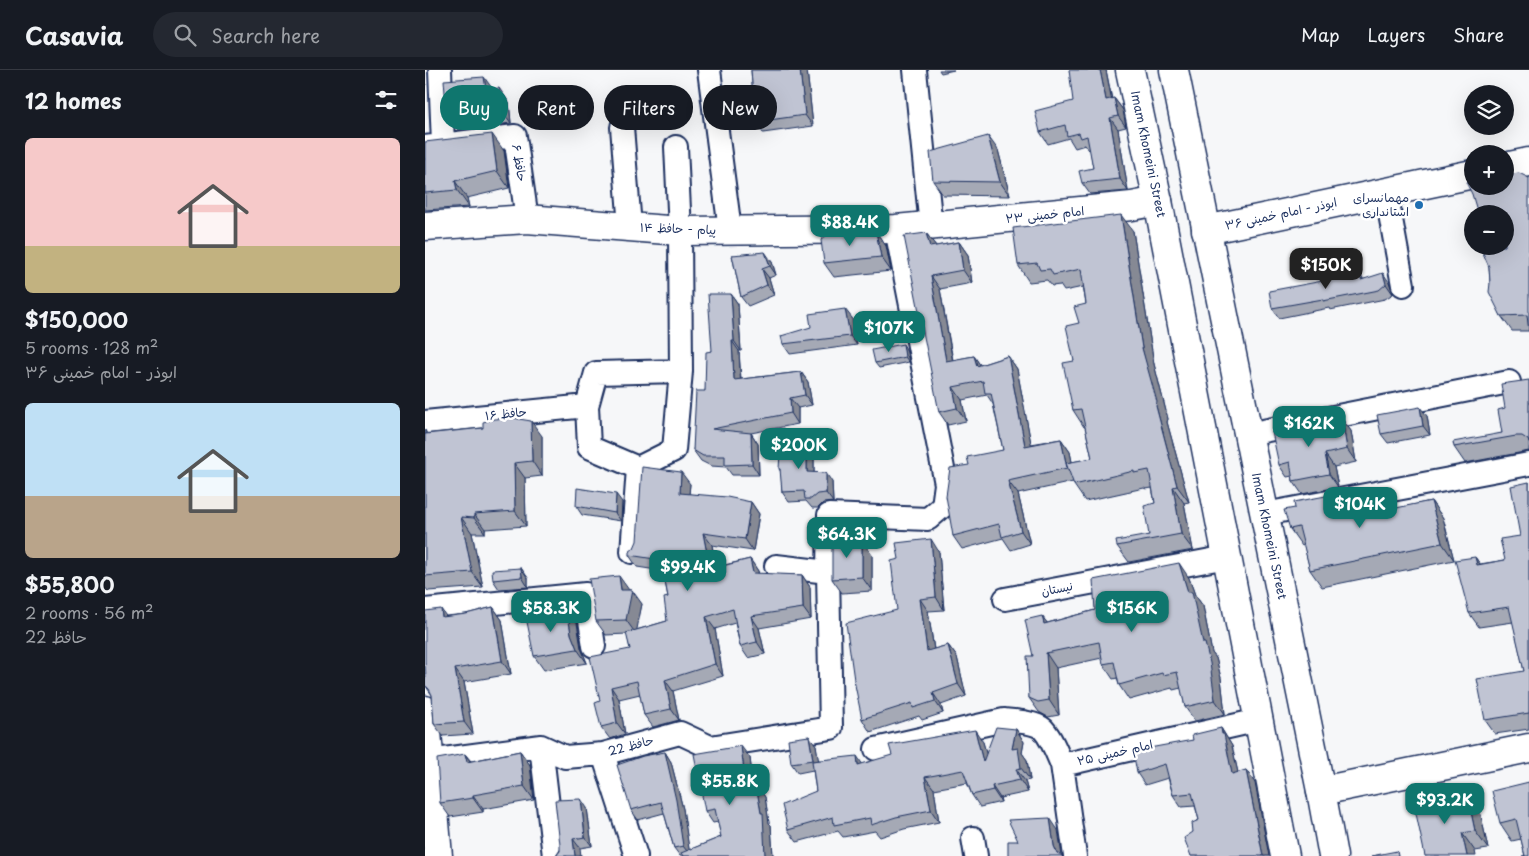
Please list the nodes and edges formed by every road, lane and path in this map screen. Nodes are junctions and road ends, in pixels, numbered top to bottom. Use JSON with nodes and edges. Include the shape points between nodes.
{"nodes":[{"id":1,"x":440,"y":70,"type":"edge"},
{"id":2,"x":709,"y":70,"type":"edge"},
{"id":3,"x":915,"y":70,"type":"edge"},
{"id":4,"x":1131,"y":70,"type":"edge"},
{"id":5,"x":1173,"y":70,"type":"edge"},
{"id":6,"x":622,"y":130,"type":"edge"},
{"id":7,"x":434,"y":145,"type":"edge"},
{"id":8,"x":675,"y":147,"type":"dead end"},
{"id":9,"x":1529,"y":162,"type":"edge"},
{"id":10,"x":1514,"y":166,"type":"edge"},
{"id":11,"x":1464,"y":176,"type":"edge"},
{"id":12,"x":1386,"y":192,"type":"junction"},
{"id":13,"x":1158,"y":201,"type":"junction"},
{"id":14,"x":527,"y":219,"type":"junction"},
{"id":15,"x":425,"y":226,"type":"edge"},
{"id":16,"x":629,"y":227,"type":"junction"},
{"id":17,"x":931,"y":227,"type":"junction"},
{"id":18,"x":896,"y":229,"type":"junction"},
{"id":19,"x":730,"y":230,"type":"junction"},
{"id":20,"x":1206,"y":230,"type":"junction"},
{"id":21,"x":680,"y":231,"type":"junction"},
{"id":22,"x":1403,"y":285,"type":"dead end"},
{"id":23,"x":1234,"y":364,"type":"junction"},
{"id":24,"x":681,"y":371,"type":"junction"},
{"id":25,"x":1191,"y":374,"type":"junction"},
{"id":26,"x":1509,"y":382,"type":"edge"},
{"id":27,"x":587,"y":406,"type":"junction"},
{"id":28,"x":425,"y":422,"type":"edge"},
{"id":29,"x":1248,"y":434,"type":"junction"},
{"id":30,"x":1529,"y":464,"type":"edge"},
{"id":31,"x":638,"y":468,"type":"junction"},
{"id":32,"x":1265,"y":514,"type":"junction"},
{"id":33,"x":632,"y":552,"type":"edge"},
{"id":34,"x":1227,"y":557,"type":"junction"},
{"id":35,"x":776,"y":566,"type":"dead end"},
{"id":36,"x":828,"y":572,"type":"junction"},
{"id":37,"x":1005,"y":599,"type":"dead end"},
{"id":38,"x":425,"y":610,"type":"edge"},
{"id":39,"x":594,"y":646,"type":"dead end"},
{"id":40,"x":425,"y":710,"type":"edge"},
{"id":41,"x":1259,"y":720,"type":"junction"},
{"id":42,"x":541,"y":746,"type":"junction"},
{"id":43,"x":1529,"y":748,"type":"edge"},
{"id":44,"x":876,"y":749,"type":"dead end"},
{"id":45,"x":603,"y":754,"type":"junction"},
{"id":46,"x":430,"y":760,"type":"junction"},
{"id":47,"x":1062,"y":765,"type":"junction"},
{"id":48,"x":1321,"y":791,"type":"junction"},
{"id":49,"x":438,"y":856,"type":"edge"},
{"id":50,"x":554,"y":856,"type":"edge"},
{"id":51,"x":636,"y":856,"type":"edge"},
{"id":52,"x":1075,"y":856,"type":"edge"},
{"id":53,"x":1285,"y":856,"type":"edge"},
{"id":54,"x":1333,"y":856,"type":"edge"}],
"edges":[{"from":1,"to":7,"type":"street"},
{"from":2,"to":19,"type":"street"},
{"from":3,"to":17,"type":"street"},
{"from":4,"to":13,"type":"main road","name":"Imam Khomeini Street"},
{"from":5,"to":20,"type":"main road","name":"Imam Khomeini Street"},
{"from":6,"to":16,"type":"street"},
{"from":7,"to":14,"type":"street","name":"حافظ ۶","via":[[515,136]]},
{"from":8,"to":21,"type":"street"},
{"from":9,"to":10,"type":"main road"},
{"from":11,"to":12,"type":"main road","name":"ابوذر - امام خمینی ۳۶"},
{"from":12,"to":20,"type":"main road","name":"ابوذر - امام خمینی ۳۶"},
{"from":12,"to":22,"type":"street"},
{"from":13,"to":17,"type":"main road","name":"امام خمینی ۲۳"},
{"from":13,"to":25,"type":"main road","name":"Imam Khomeini Street"},
{"from":14,"to":15,"type":"main road","name":"پیام - حافظ ۱۴"},
{"from":14,"to":16,"type":"main road","name":"پیام - حافظ ۱۴"},
{"from":16,"to":21,"type":"main road","name":"پیام - حافظ ۱۴"},
{"from":17,"to":18,"type":"main road","name":"پیام - حافظ ۱۴"},
{"from":18,"to":19,"type":"main road","name":"پیام - حافظ ۱۴"},
{"from":18,"to":36,"type":"street","via":[[945,484],[943,506],[928,519],[829,515]]},
{"from":19,"to":21,"type":"main road","name":"پیام - حافظ ۱۴"},
{"from":20,"to":23,"type":"main road","name":"Imam Khomeini Street"},
{"from":21,"to":24,"type":"street"},
{"from":23,"to":25,"type":"main road"},
{"from":23,"to":29,"type":"main road","name":"Imam Khomeini Street"},
{"from":24,"to":27,"type":"street","via":[[596,373]]},
{"from":24,"to":31,"type":"street","via":[[674,450]]},
{"from":25,"to":34,"type":"main road","name":"Imam Khomeini Street"},
{"from":26,"to":29,"type":"street"},
{"from":27,"to":28,"type":"street","name":"حافظ ۱۶"},
{"from":27,"to":31,"type":"street","via":[[589,447]]},
{"from":29,"to":32,"type":"main road","name":"Imam Khomeini Street"},
{"from":30,"to":32,"type":"street"},
{"from":31,"to":33,"type":"street"},
{"from":32,"to":48,"type":"main road","name":"Imam Khomeini Street"},
{"from":34,"to":37,"type":"street","name":"نیستان"},
{"from":34,"to":41,"type":"main road","name":"Imam Khomeini Street"},
{"from":35,"to":36,"type":"street"},
{"from":36,"to":45,"type":"street","name":"حافظ 22","via":[[831,728],[710,747],[680,733]]},
{"from":38,"to":39,"type":"street","via":[[586,594]]},
{"from":40,"to":46,"type":"main road"},
{"from":41,"to":47,"type":"street","name":"امام خمینی ۲۵"},
{"from":41,"to":53,"type":"main road","name":"Imam Khomeini Street"},
{"from":42,"to":45,"type":"street","name":"حافظ 22","via":[[565,757]]},
{"from":42,"to":46,"type":"street"},
{"from":42,"to":50,"type":"street"},
{"from":43,"to":48,"type":"main road"},
{"from":44,"to":47,"type":"street","name":"امام خمینی ۲۵","via":[[1004,720],[1041,728],[1053,744]]},
{"from":45,"to":51,"type":"street"},
{"from":46,"to":49,"type":"main road"},
{"from":47,"to":52,"type":"street"},
{"from":48,"to":54,"type":"main road","name":"Imam Khomeini Street"}]}
